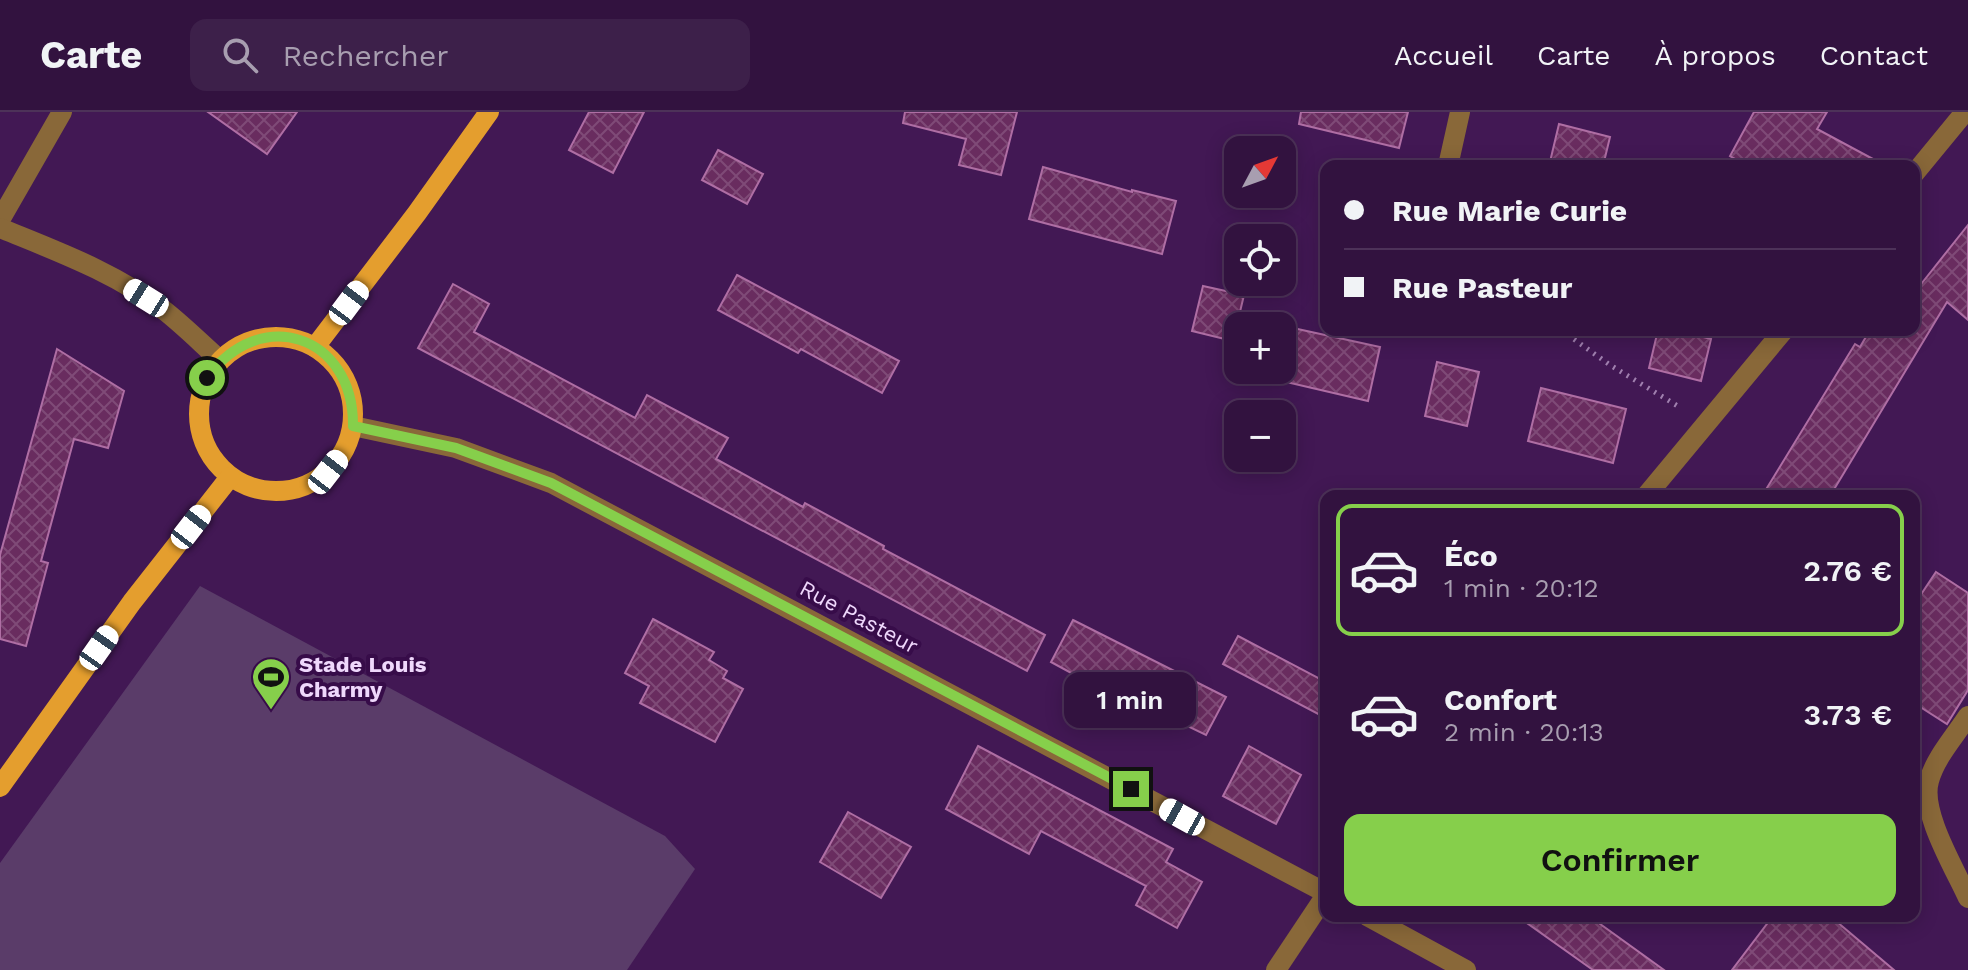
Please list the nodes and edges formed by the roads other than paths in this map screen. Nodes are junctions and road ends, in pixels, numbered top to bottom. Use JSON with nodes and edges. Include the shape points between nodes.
{"nodes":[{"id":1,"x":62,"y":112,"type":"edge"},
{"id":2,"x":489,"y":112,"type":"edge"},
{"id":3,"x":1460,"y":112,"type":"edge"},
{"id":4,"x":1965,"y":112,"type":"edge"},
{"id":5,"x":1449,"y":160,"type":"edge"},
{"id":6,"x":1920,"y":167,"type":"edge"},
{"id":7,"x":0,"y":220,"type":"edge"},
{"id":8,"x":0,"y":228,"type":"edge"},
{"id":9,"x":1779,"y":336,"type":"edge"},
{"id":10,"x":315,"y":347,"type":"junction"},
{"id":11,"x":220,"y":360,"type":"junction"},
{"id":12,"x":353,"y":426,"type":"junction"},
{"id":13,"x":230,"y":477,"type":"junction"},
{"id":14,"x":1651,"y":490,"type":"edge"},
{"id":15,"x":1968,"y":716,"type":"edge"},
{"id":16,"x":0,"y":787,"type":"edge"},
{"id":17,"x":1320,"y":891,"type":"edge"},
{"id":18,"x":1968,"y":898,"type":"edge"},
{"id":19,"x":1320,"y":903,"type":"edge"},
{"id":20,"x":1378,"y":922,"type":"edge"},
{"id":21,"x":1276,"y":970,"type":"edge"},
{"id":22,"x":1466,"y":970,"type":"edge"}],
"edges":[{"from":1,"to":7,"type":"street"},
{"from":2,"to":10,"type":"main road"},
{"from":3,"to":5,"type":"street"},
{"from":4,"to":6,"type":"street"},
{"from":8,"to":11,"type":"street","via":[[128,287],[164,310]]},
{"from":9,"to":14,"type":"street"},
{"from":10,"to":11,"type":"main road","via":[[276,336],[236,347]]},
{"from":10,"to":12,"type":"main road","via":[[346,381]]},
{"from":11,"to":13,"type":"main road","via":[[199,399],[198,421],[214,462]]},
{"from":12,"to":13,"type":"main road","via":[[336,462],[306,486],[280,492],[254,489]]},
{"from":12,"to":17,"type":"street","name":"Rue Pasteur","via":[[456,448],[551,483]]},
{"from":13,"to":16,"type":"main road","via":[[132,602]]},
{"from":15,"to":18,"type":"street","via":[[1928,782],[1936,828]]},
{"from":19,"to":21,"type":"street"},
{"from":20,"to":22,"type":"street"}]}
